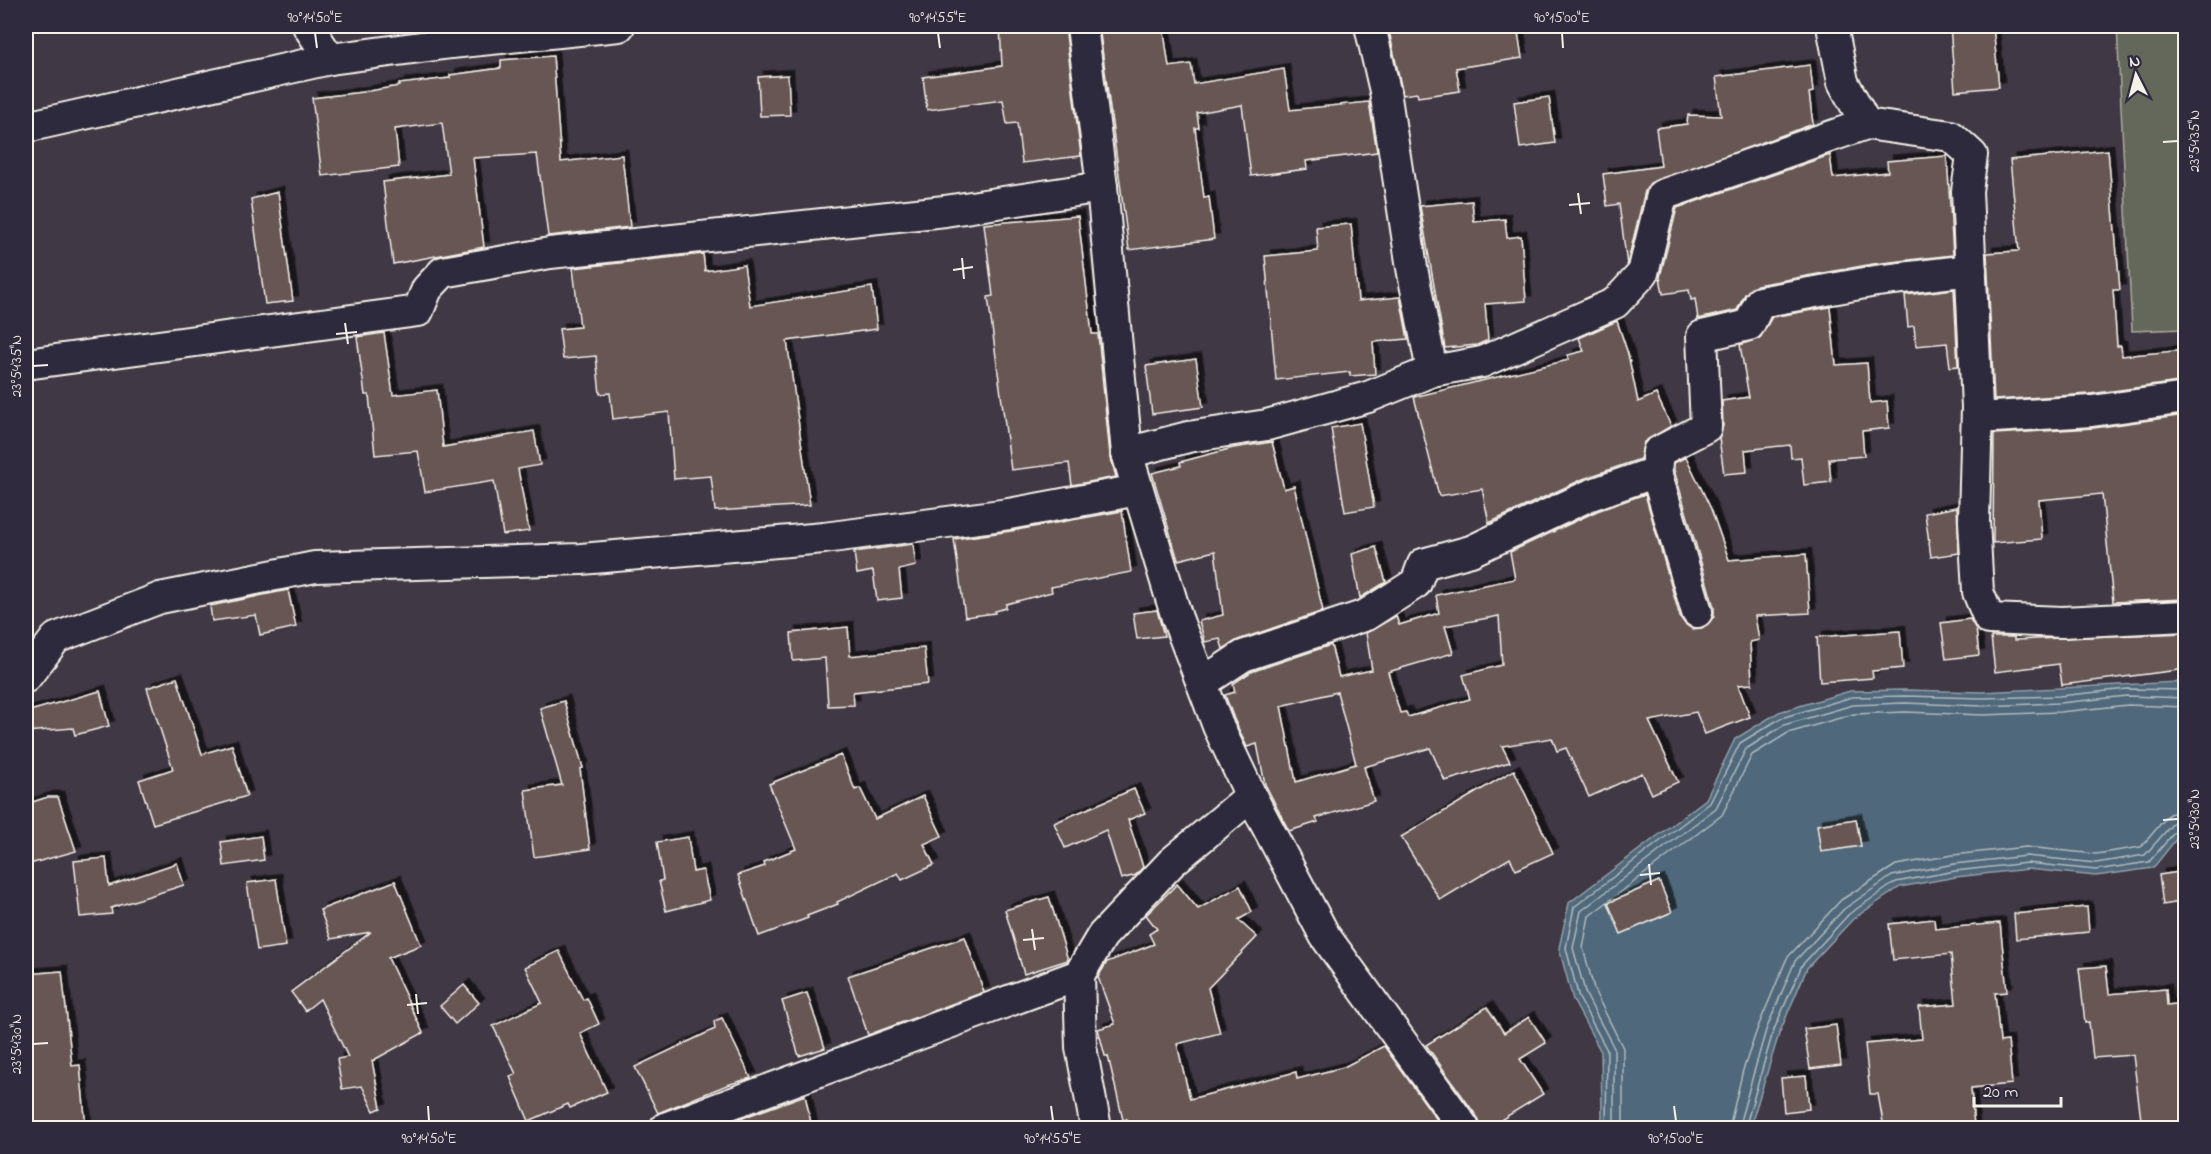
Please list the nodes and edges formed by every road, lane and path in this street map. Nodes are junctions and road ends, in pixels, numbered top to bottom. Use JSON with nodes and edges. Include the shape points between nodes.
{"nodes":[{"id":1,"x":308,"y":26,"type":"edge"},
{"id":2,"x":619,"y":26,"type":"edge"},
{"id":3,"x":1082,"y":26,"type":"edge"},
{"id":4,"x":1370,"y":26,"type":"edge"},
{"id":5,"x":1832,"y":26,"type":"edge"},
{"id":6,"x":330,"y":59,"type":"junction"},
{"id":7,"x":1866,"y":124,"type":"junction"},
{"id":8,"x":26,"y":127,"type":"edge"},
{"id":9,"x":1102,"y":187,"type":"junction"},
{"id":10,"x":1971,"y":270,"type":"junction"},
{"id":11,"x":26,"y":364,"type":"edge"},
{"id":12,"x":1432,"y":371,"type":"junction"},
{"id":13,"x":2186,"y":398,"type":"edge"},
{"id":14,"x":1977,"y":418,"type":"junction"},
{"id":15,"x":1127,"y":453,"type":"junction"},
{"id":16,"x":1656,"y":472,"type":"junction"},
{"id":17,"x":1138,"y":490,"type":"junction"},
{"id":18,"x":1697,"y":612,"type":"dead end"},
{"id":19,"x":2186,"y":616,"type":"edge"},
{"id":20,"x":26,"y":677,"type":"edge"},
{"id":21,"x":1202,"y":683,"type":"junction"},
{"id":22,"x":1251,"y":796,"type":"junction"},
{"id":23,"x":1079,"y":975,"type":"junction"},
{"id":24,"x":665,"y":1128,"type":"edge"},
{"id":25,"x":1096,"y":1128,"type":"edge"},
{"id":26,"x":1464,"y":1128,"type":"edge"}],
"edges":[{"from":1,"to":6,"type":"street"},
{"from":2,"to":6,"type":"street"},
{"from":3,"to":9,"type":"street"},
{"from":4,"to":12,"type":"street","via":[[1385,91]]},
{"from":5,"to":7,"type":"street","via":[[1843,82]]},
{"from":6,"to":8,"type":"street"},
{"from":7,"to":10,"type":"street","via":[[1951,136],[1972,155],[1967,192]]},
{"from":7,"to":12,"type":"street","via":[[1662,195],[1643,273],[1615,303],[1482,362]]},
{"from":9,"to":11,"type":"street","via":[[945,211],[550,254],[443,272],[427,289],[418,311]]},
{"from":9,"to":15,"type":"street"},
{"from":10,"to":14,"type":"street"},
{"from":10,"to":16,"type":"street","via":[[1876,281],[1760,302],[1749,325],[1701,336],[1706,427],[1658,452]]},
{"from":12,"to":15,"type":"street","via":[[1368,398],[1278,422],[1188,437]]},
{"from":13,"to":14,"type":"street","via":[[2092,411]]},
{"from":14,"to":19,"type":"street","via":[[1974,521],[1978,592],[1989,619],[2062,622]]},
{"from":15,"to":17,"type":"street"},
{"from":16,"to":18,"type":"street"},
{"from":16,"to":21,"type":"street","via":[[1590,495],[1471,551],[1423,564],[1416,583],[1366,615],[1243,656]]},
{"from":17,"to":20,"type":"street","via":[[1009,514],[824,538],[581,559],[315,567],[149,602],[56,638]]},
{"from":17,"to":21,"type":"street","via":[[1177,618]]},
{"from":21,"to":22,"type":"street"},
{"from":22,"to":23,"type":"street","via":[[1172,862],[1102,936]]},
{"from":22,"to":26,"type":"street","via":[[1325,936]]},
{"from":23,"to":24,"type":"street"},
{"from":23,"to":25,"type":"street","via":[[1081,1047]]}]}
